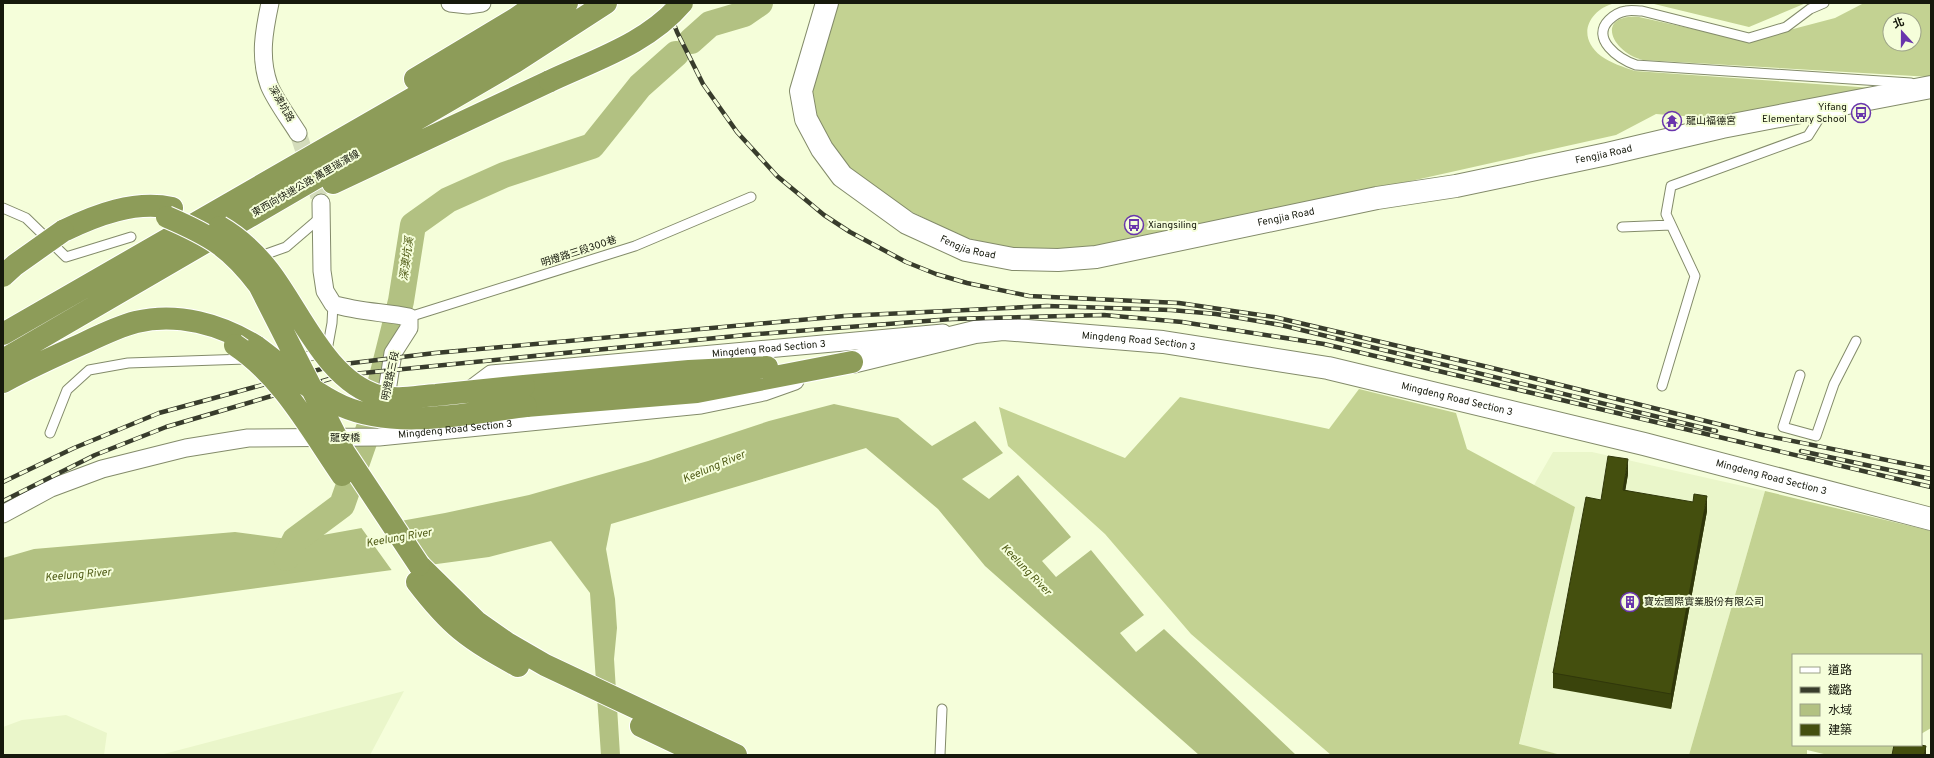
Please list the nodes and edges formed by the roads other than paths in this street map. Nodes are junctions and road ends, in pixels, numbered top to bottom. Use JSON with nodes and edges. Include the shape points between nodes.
{"nodes":[{"id":1,"x":270,"y":3,"type":"edge"},
{"id":2,"x":450,"y":3,"type":"edge"},
{"id":3,"x":482,"y":3,"type":"edge"},
{"id":4,"x":538,"y":3,"type":"edge"},
{"id":5,"x":606,"y":3,"type":"edge"},
{"id":6,"x":682,"y":3,"type":"edge"},
{"id":7,"x":827,"y":3,"type":"edge"},
{"id":8,"x":1824,"y":3,"type":"edge"},
{"id":9,"x":565,"y":4,"type":"edge"},
{"id":10,"x":1931,"y":86,"type":"edge"},
{"id":11,"x":1827,"y":107,"type":"junction"},
{"id":12,"x":298,"y":134,"type":"tunnel mouth"},
{"id":13,"x":751,"y":197,"type":"dead end"},
{"id":14,"x":3,"y":208,"type":"edge"},
{"id":15,"x":322,"y":210,"type":"joint"},
{"id":16,"x":170,"y":221,"type":"junction"},
{"id":17,"x":1671,"y":225,"type":"junction"},
{"id":18,"x":1622,"y":227,"type":"dead end"},
{"id":19,"x":131,"y":237,"type":"dead end"},
{"id":20,"x":200,"y":245,"type":"junction"},
{"id":21,"x":232,"y":266,"type":"dead end"},
{"id":22,"x":3,"y":276,"type":"edge"},
{"id":23,"x":333,"y":304,"type":"junction"},
{"id":24,"x":409,"y":317,"type":"junction"},
{"id":25,"x":109,"y":332,"type":"junction"},
{"id":26,"x":975,"y":332,"type":"junction"},
{"id":27,"x":3,"y":334,"type":"edge"},
{"id":28,"x":1856,"y":341,"type":"dead end"},
{"id":29,"x":3,"y":360,"type":"edge"},
{"id":30,"x":852,"y":362,"type":"junction"},
{"id":31,"x":1800,"y":376,"type":"dead end"},
{"id":32,"x":3,"y":382,"type":"edge"},
{"id":33,"x":1662,"y":386,"type":"dead end"},
{"id":34,"x":525,"y":396,"type":"junction"},
{"id":35,"x":459,"y":398,"type":"junction"},
{"id":36,"x":466,"y":429,"type":"junction"},
{"id":37,"x":50,"y":432,"type":"dead end"},
{"id":38,"x":400,"y":436,"type":"junction"},
{"id":39,"x":378,"y":437,"type":"junction"},
{"id":40,"x":3,"y":514,"type":"edge"},
{"id":41,"x":1931,"y":519,"type":"edge"},
{"id":42,"x":942,"y":709,"type":"dead end"},
{"id":43,"x":686,"y":739,"type":"junction"},
{"id":44,"x":702,"y":755,"type":"edge"},
{"id":45,"x":736,"y":755,"type":"edge"},
{"id":46,"x":940,"y":755,"type":"edge"}],
"edges":[{"from":1,"to":12,"type":"street","name":"深澳坑路","via":[[263,35],[263,64],[270,87]]},
{"from":2,"to":3,"type":"street"},
{"from":4,"to":16,"type":"highway","via":[[515,20],[316,138],[228,195]]},
{"from":5,"to":20,"type":"highway","name":"東西向快速公路 萬里瑞濱線","via":[[515,62]]},
{"from":6,"to":20,"type":"highway","bridge":true,"via":[[669,18],[649,34],[630,44]]},
{"from":7,"to":11,"type":"main road","name":"Fengjia Road","via":[[801,90],[806,119],[822,149],[842,176],[906,223],[966,250],[1013,259],[1058,260],[1096,257],[1376,198],[1456,186],[1722,127]]},
{"from":8,"to":10,"type":"lane","via":[[1810,9],[1786,27],[1749,38],[1642,11],[1625,11],[1613,16],[1605,25],[1604,33],[1606,44],[1612,52],[1624,61],[1636,64]]},
{"from":9,"to":16,"type":"highway","via":[[500,48]]},
{"from":10,"to":11,"type":"main road","name":"Fengjia Road"},
{"from":11,"to":17,"type":"lane","via":[[1808,136],[1671,186],[1666,214]]},
{"from":13,"to":24,"type":"lane","name":"明燈路三段300巷","via":[[635,246]]},
{"from":14,"to":19,"type":"lane","via":[[26,218],[66,257]]},
{"from":15,"to":21,"type":"lane","via":[[286,247]]},
{"from":15,"to":23,"type":"street","via":[[322,271],[325,290]]},
{"from":16,"to":22,"type":"highway","bridge":true,"via":[[148,213],[129,213],[71,227]]},
{"from":16,"to":27,"type":"highway","via":[[87,286]]},
{"from":16,"to":34,"type":"highway","bridge":true,"via":[[209,220],[234,235],[270,272],[320,348],[356,387],[380,396],[402,398]]},
{"from":16,"to":43,"type":"highway","bridge":true,"via":[[202,232],[226,248],[259,285],[344,452],[419,565],[458,605],[507,643]]},
{"from":17,"to":18,"type":"lane"},
{"from":17,"to":33,"type":"lane","via":[[1695,276]]},
{"from":20,"to":29,"type":"highway","name":"東西向快速公路 萬里瑞濱線"},
{"from":23,"to":24,"type":"street"},
{"from":23,"to":37,"type":"lane","via":[[328,345],[314,355],[295,359],[232,358],[128,363],[89,370],[67,390]]},
{"from":24,"to":39,"type":"street","name":"明燈路三段","via":[[409,328],[394,353]]},
{"from":25,"to":32,"type":"highway","via":[[49,358]]},
{"from":25,"to":34,"type":"highway","bridge":true,"via":[[134,323],[177,318],[223,329],[257,347],[324,396],[356,411],[377,417],[420,417]]},
{"from":25,"to":43,"type":"highway","bridge":true,"via":[[144,327],[181,327],[204,332],[235,345],[262,366],[289,398],[417,582],[438,608],[460,629],[484,647],[539,678]]},
{"from":26,"to":30,"type":"main road","name":"Mingdeng Road Section 3"},
{"from":26,"to":35,"type":"street","name":"Mingdeng Road Section 3","via":[[922,334],[491,374]]},
{"from":26,"to":41,"type":"main road","name":"Mingdeng Road Section 3","via":[[1003,329],[1163,342],[1328,368],[1644,444]]},
{"from":28,"to":31,"type":"lane","via":[[1834,384],[1816,436],[1783,427]]},
{"from":30,"to":34,"type":"highway","via":[[689,371]]},
{"from":30,"to":36,"type":"street","name":"Mingdeng Road Section 3","via":[[764,392],[701,406]]},
{"from":35,"to":36,"type":"street","via":[[449,409],[450,416]]},
{"from":35,"to":38,"type":"street","name":"Mingdeng Road Section 3"},
{"from":36,"to":38,"type":"street","name":"Mingdeng Road Section 3"},
{"from":38,"to":39,"type":"street"},
{"from":39,"to":40,"type":"street","name":"龍安橋","bridge":true,"via":[[248,438],[186,448],[102,469],[51,488]]},
{"from":42,"to":46,"type":"lane"},
{"from":43,"to":44,"type":"highway"},
{"from":43,"to":45,"type":"highway"}]}
